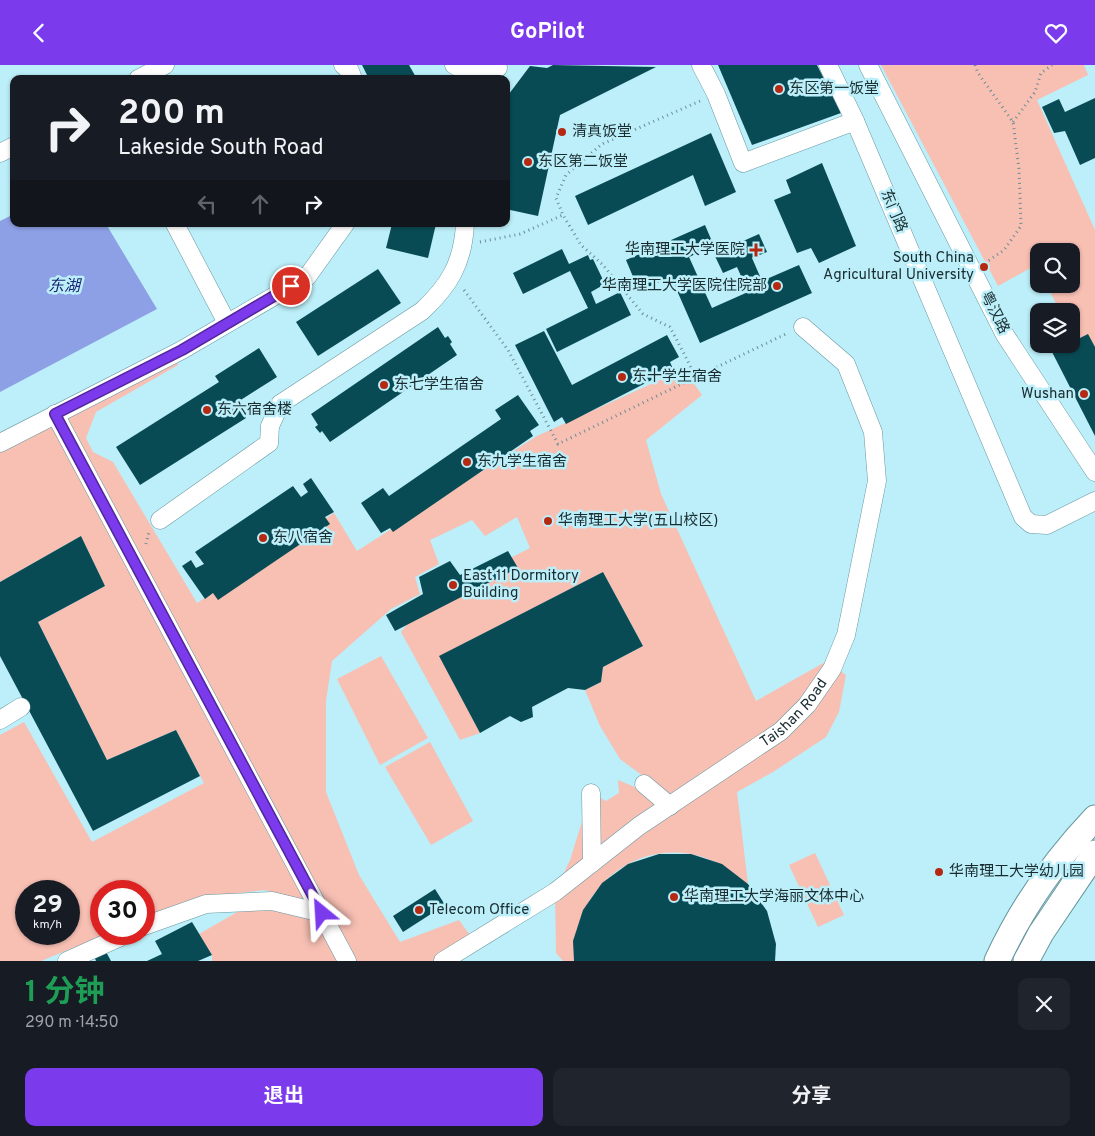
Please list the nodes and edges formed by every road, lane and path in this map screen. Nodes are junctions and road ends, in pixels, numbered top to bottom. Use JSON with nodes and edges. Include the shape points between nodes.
{"nodes":[{"id":1,"x":164,"y":65,"type":"edge"},
{"id":2,"x":343,"y":65,"type":"edge"},
{"id":3,"x":454,"y":65,"type":"edge"},
{"id":4,"x":701,"y":65,"type":"edge"},
{"id":5,"x":828,"y":65,"type":"edge"},
{"id":6,"x":868,"y":65,"type":"edge"},
{"id":7,"x":975,"y":65,"type":"edge"},
{"id":8,"x":1052,"y":65,"type":"edge"},
{"id":9,"x":496,"y":71,"type":"edge"},
{"id":10,"x":145,"y":75,"type":"edge"},
{"id":11,"x":352,"y":75,"type":"edge"},
{"id":12,"x":716,"y":94,"type":"junction"},
{"id":13,"x":855,"y":121,"type":"junction"},
{"id":14,"x":1013,"y":122,"type":"junction"},
{"id":15,"x":563,"y":215,"type":"junction"},
{"id":16,"x":177,"y":227,"type":"edge"},
{"id":17,"x":343,"y":227,"type":"edge"},
{"id":18,"x":464,"y":227,"type":"edge"},
{"id":19,"x":460,"y":247,"type":"junction"},
{"id":20,"x":973,"y":271,"type":"junction"},
{"id":21,"x":453,"y":276,"type":"junction"},
{"id":22,"x":227,"y":323,"type":"junction"},
{"id":23,"x":803,"y":327,"type":"joint"},
{"id":24,"x":696,"y":377,"type":"junction"},
{"id":25,"x":55,"y":414,"type":"junction"},
{"id":26,"x":0,"y":443,"type":"edge"},
{"id":27,"x":1095,"y":472,"type":"edge"},
{"id":28,"x":1095,"y":501,"type":"edge"},
{"id":29,"x":160,"y":520,"type":"joint"},
{"id":30,"x":135,"y":563,"type":"junction"},
{"id":31,"x":21,"y":707,"type":"dead end"},
{"id":32,"x":0,"y":719,"type":"edge"},
{"id":33,"x":644,"y":784,"type":"dead end"},
{"id":34,"x":591,"y":793,"type":"dead end"},
{"id":35,"x":670,"y":806,"type":"junction"},
{"id":36,"x":1095,"y":818,"type":"edge"},
{"id":37,"x":1095,"y":853,"type":"edge"},
{"id":38,"x":592,"y":863,"type":"junction"},
{"id":39,"x":322,"y":913,"type":"junction"},
{"id":40,"x":155,"y":922,"type":"edge"},
{"id":41,"x":103,"y":945,"type":"edge"},
{"id":42,"x":67,"y":961,"type":"edge"},
{"id":43,"x":347,"y":961,"type":"edge"},
{"id":44,"x":443,"y":961,"type":"edge"},
{"id":45,"x":997,"y":961,"type":"edge"},
{"id":46,"x":1026,"y":961,"type":"edge"}],
"edges":[{"from":1,"to":10,"type":"street"},
{"from":2,"to":11,"type":"street"},
{"from":3,"to":9,"type":"street","via":[[471,73]]},
{"from":4,"to":12,"type":"street"},
{"from":5,"to":13,"type":"street","name":"东门路"},
{"from":6,"to":20,"type":"street","name":"粤汉路"},
{"from":7,"to":14,"type":"path"},
{"from":8,"to":14,"type":"path","via":[[1041,73],[1035,91]]},
{"from":12,"to":13,"type":"street","via":[[743,163]]},
{"from":12,"to":15,"type":"path","via":[[602,144],[566,175],[556,198]]},
{"from":13,"to":28,"type":"street","name":"东门路","via":[[1023,517],[1031,524],[1047,525]]},
{"from":14,"to":20,"type":"path","via":[[1021,226],[1004,250]]},
{"from":15,"to":19,"type":"path","via":[[520,233]]},
{"from":15,"to":24,"type":"path","via":[[582,245],[644,314],[670,327]]},
{"from":16,"to":22,"type":"street"},
{"from":17,"to":22,"type":"street","via":[[307,277]]},
{"from":18,"to":19,"type":"street"},
{"from":19,"to":21,"type":"street"},
{"from":20,"to":27,"type":"street","name":"粤汉路","via":[[1005,335]]},
{"from":21,"to":24,"type":"path","via":[[508,350],[558,444]]},
{"from":21,"to":29,"type":"street","via":[[422,311],[280,404],[270,426],[269,443]]},
{"from":22,"to":25,"type":"street","via":[[182,350]]},
{"from":23,"to":24,"type":"path"},
{"from":23,"to":35,"type":"street","name":"Taishan Road","via":[[846,364],[873,432],[877,481],[846,635],[832,669],[807,705],[781,731]]},
{"from":25,"to":26,"type":"street"},
{"from":25,"to":30,"type":"street"},
{"from":29,"to":30,"type":"path","via":[[146,535],[145,551]]},
{"from":30,"to":39,"type":"street"},
{"from":31,"to":32,"type":"street"},
{"from":33,"to":35,"type":"street"},
{"from":34,"to":38,"type":"street"},
{"from":35,"to":38,"type":"street","name":"Taishan Road"},
{"from":36,"to":45,"type":"main road","via":[[1050,872]]},
{"from":37,"to":46,"type":"main road","via":[[1040,933]]},
{"from":38,"to":44,"type":"street","name":"Taishan Road","via":[[555,892]]},
{"from":39,"to":40,"type":"street","via":[[272,901],[206,904]]},
{"from":39,"to":43,"type":"street"},
{"from":41,"to":42,"type":"street"}]}
